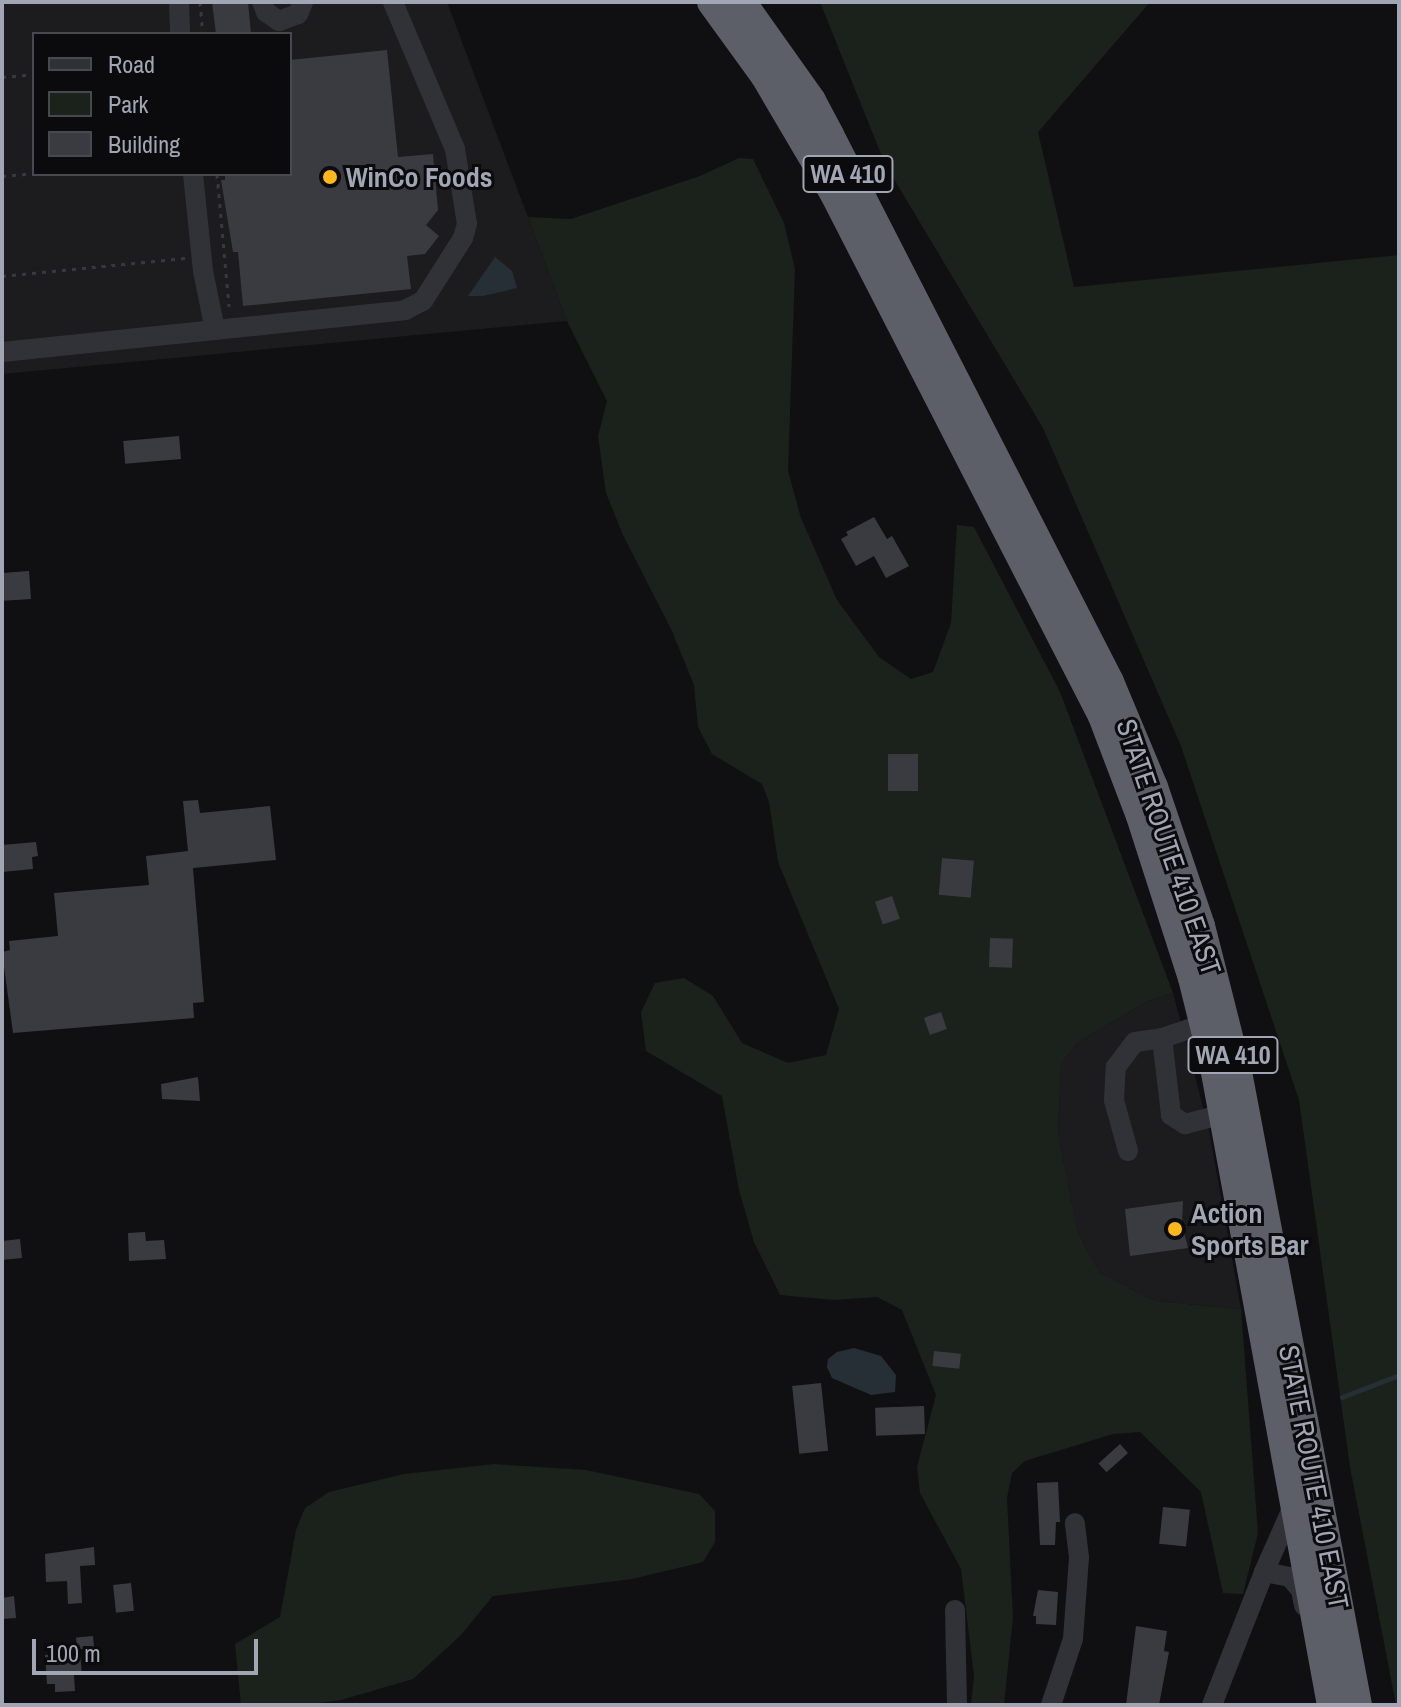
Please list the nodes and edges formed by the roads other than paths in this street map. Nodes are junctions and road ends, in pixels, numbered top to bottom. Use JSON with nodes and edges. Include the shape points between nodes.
{"nodes":[{"id":1,"x":179,"y":2,"type":"edge"},
{"id":2,"x":262,"y":2,"type":"edge"},
{"id":3,"x":303,"y":2,"type":"edge"},
{"id":4,"x":393,"y":2,"type":"edge"},
{"id":5,"x":694,"y":2,"type":"edge"},
{"id":6,"x":712,"y":2,"type":"edge"},
{"id":7,"x":741,"y":2,"type":"edge"},
{"id":8,"x":180,"y":32,"type":"edge"},
{"id":9,"x":193,"y":176,"type":"edge"},
{"id":10,"x":863,"y":252,"type":"junction"},
{"id":11,"x":215,"y":330,"type":"junction"},
{"id":12,"x":2,"y":352,"type":"edge"},
{"id":13,"x":931,"y":358,"type":"junction"},
{"id":14,"x":1204,"y":1024,"type":"junction"},
{"id":15,"x":1162,"y":1038,"type":"junction"},
{"id":16,"x":1224,"y":1114,"type":"junction"},
{"id":17,"x":1128,"y":1151,"type":"dead end"},
{"id":18,"x":1295,"y":1502,"type":"junction"},
{"id":19,"x":1075,"y":1523,"type":"dead end"},
{"id":20,"x":1264,"y":1572,"type":"junction"},
{"id":21,"x":955,"y":1610,"type":"dead end"},
{"id":22,"x":1325,"y":1665,"type":"junction"},
{"id":23,"x":957,"y":1705,"type":"edge"},
{"id":24,"x":1051,"y":1705,"type":"edge"},
{"id":25,"x":1212,"y":1705,"type":"edge"},
{"id":26,"x":1332,"y":1705,"type":"edge"},
{"id":27,"x":1357,"y":1705,"type":"edge"}],
"edges":[{"from":1,"to":8,"type":"street"},
{"from":2,"to":3,"type":"street","via":[[279,21],[298,14]]},
{"from":4,"to":11,"type":"street","via":[[455,149],[467,224],[463,238],[423,301],[411,309]]},
{"from":5,"to":10,"type":"highway","via":[[786,127]]},
{"from":6,"to":10,"type":"highway","number":"WA 410","via":[[800,131]]},
{"from":7,"to":13,"type":"highway","number":"WA 410","via":[[811,101]]},
{"from":9,"to":11,"type":"street"},
{"from":10,"to":13,"type":"highway","number":"WA 410"},
{"from":11,"to":12,"type":"street"},
{"from":13,"to":14,"type":"highway","name":"STATE ROUTE 410 EAST","number":"WA 410","via":[[1103,716],[1141,816]]},
{"from":13,"to":27,"type":"highway","name":"STATE ROUTE 410 EAST","number":"WA 410","via":[[1109,682],[1153,787],[1200,926],[1237,1072]]},
{"from":14,"to":15,"type":"street"},
{"from":14,"to":16,"type":"highway","name":"STATE ROUTE 410 EAST","number":"WA 410"},
{"from":15,"to":16,"type":"street","via":[[1171,1115],[1185,1124]]},
{"from":15,"to":17,"type":"street","via":[[1135,1042],[1116,1067],[1114,1100]]},
{"from":16,"to":18,"type":"highway","name":"STATE ROUTE 410 EAST","number":"WA 410"},
{"from":18,"to":20,"type":"street"},
{"from":18,"to":22,"type":"highway","name":"STATE ROUTE 410 EAST","number":"WA 410"},
{"from":19,"to":24,"type":"street","via":[[1079,1557],[1073,1639]]},
{"from":20,"to":22,"type":"street","via":[[1290,1577],[1301,1590],[1310,1638]]},
{"from":20,"to":25,"type":"street"},
{"from":21,"to":23,"type":"street"},
{"from":22,"to":26,"type":"highway","name":"STATE ROUTE 410 EAST","number":"WA 410"}]}
